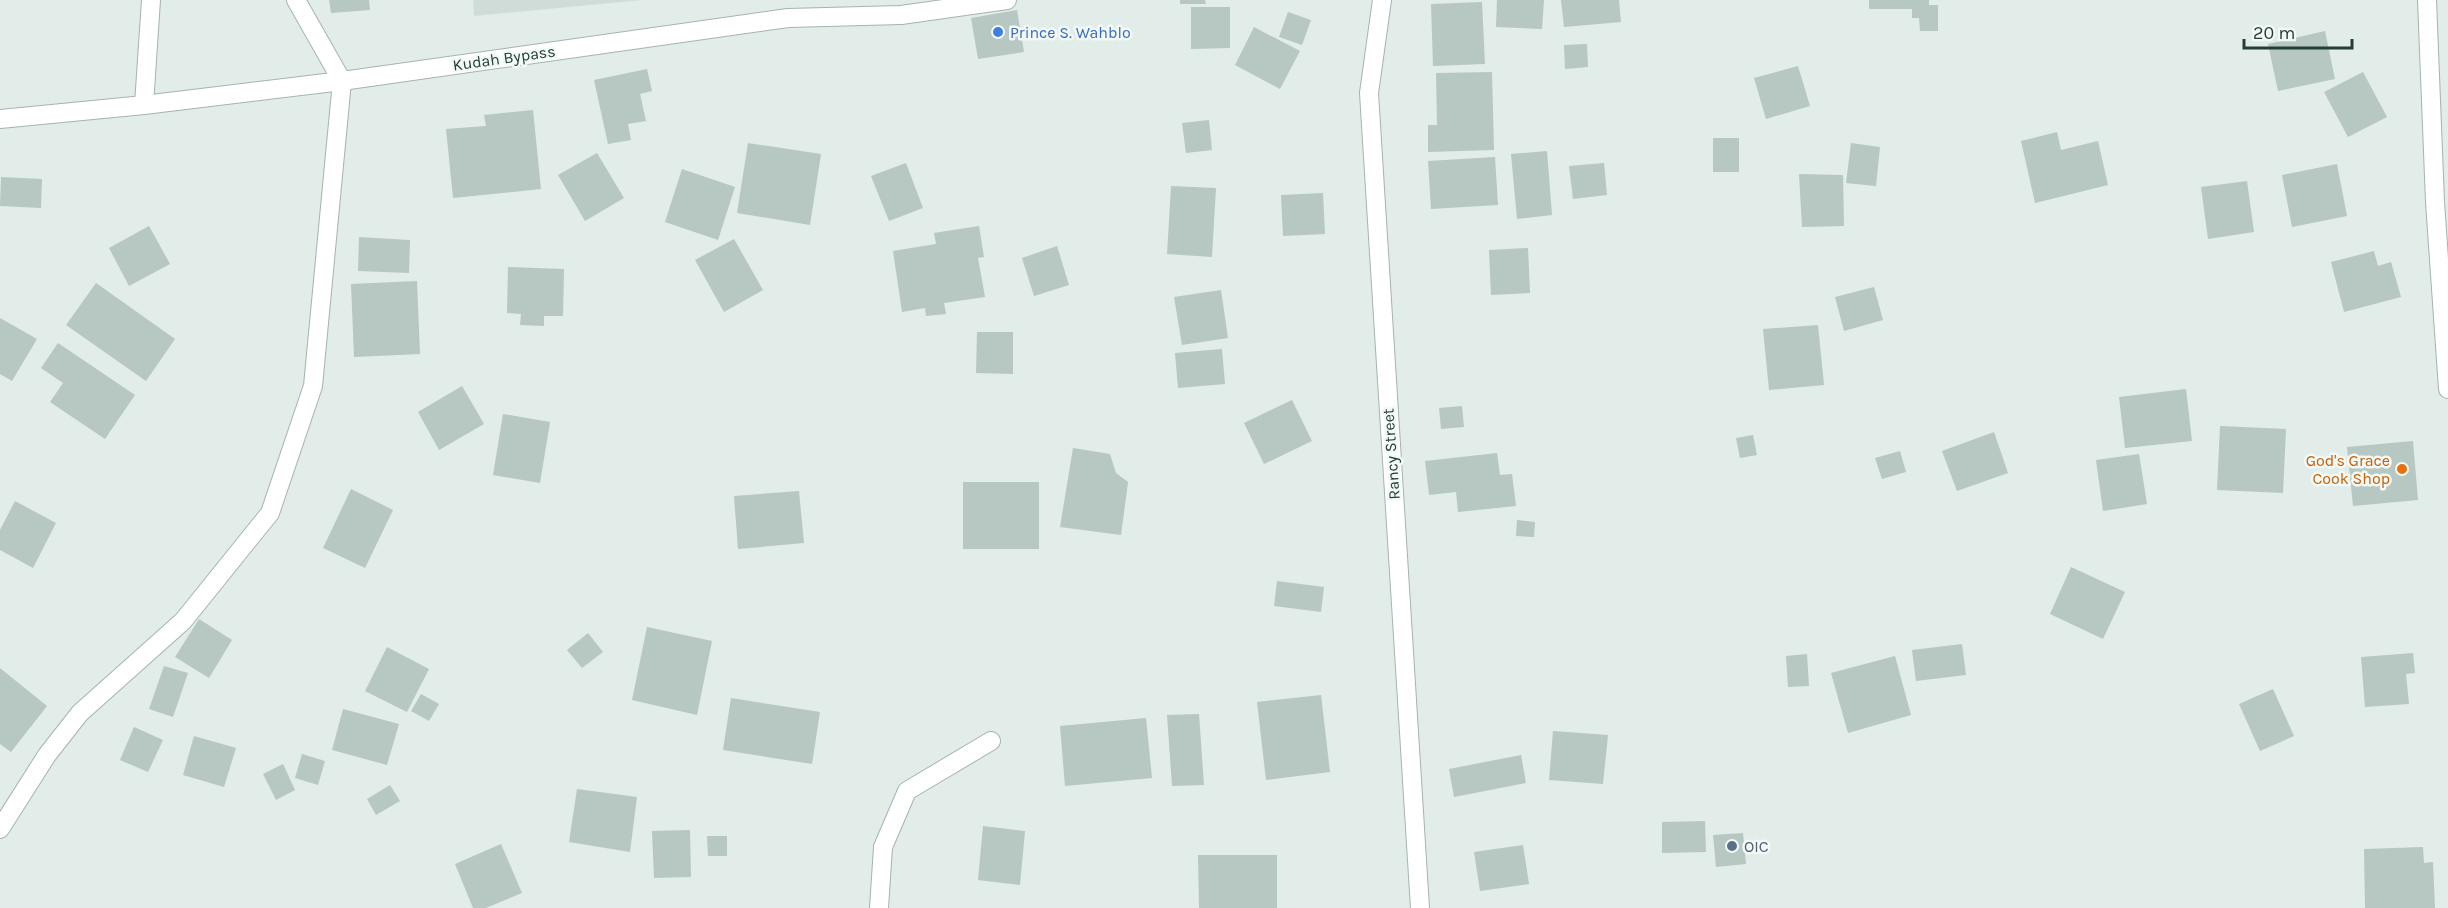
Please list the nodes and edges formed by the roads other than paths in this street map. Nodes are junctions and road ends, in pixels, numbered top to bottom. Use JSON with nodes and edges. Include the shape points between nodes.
{"nodes":[{"id":1,"x":151,"y":0,"type":"edge"},
{"id":2,"x":296,"y":0,"type":"edge"},
{"id":3,"x":1007,"y":0,"type":"edge"},
{"id":4,"x":1382,"y":0,"type":"edge"},
{"id":5,"x":2427,"y":0,"type":"edge"},
{"id":6,"x":787,"y":9,"type":"edge"},
{"id":7,"x":342,"y":81,"type":"junction"},
{"id":8,"x":144,"y":105,"type":"junction"},
{"id":9,"x":0,"y":119,"type":"edge"},
{"id":10,"x":2448,"y":389,"type":"edge"},
{"id":11,"x":991,"y":741,"type":"dead end"},
{"id":12,"x":0,"y":829,"type":"edge"},
{"id":13,"x":879,"y":908,"type":"edge"},
{"id":14,"x":1420,"y":908,"type":"edge"}],
"edges":[{"from":1,"to":8,"type":"street"},
{"from":2,"to":7,"type":"street"},
{"from":3,"to":6,"type":"street","name":"Kudah Bypass","via":[[901,15]]},
{"from":4,"to":14,"type":"street","name":"Rancy Street","via":[[1369,93]]},
{"from":5,"to":10,"type":"street"},
{"from":6,"to":7,"type":"street","name":"Kudah Bypass"},
{"from":7,"to":8,"type":"street","name":"Kudah Bypass"},
{"from":7,"to":12,"type":"street","via":[[313,386],[270,513],[183,621],[80,713],[47,755]]},
{"from":8,"to":9,"type":"street","name":"Kudah Bypass"},
{"from":11,"to":13,"type":"street","via":[[907,791],[884,847]]}]}
